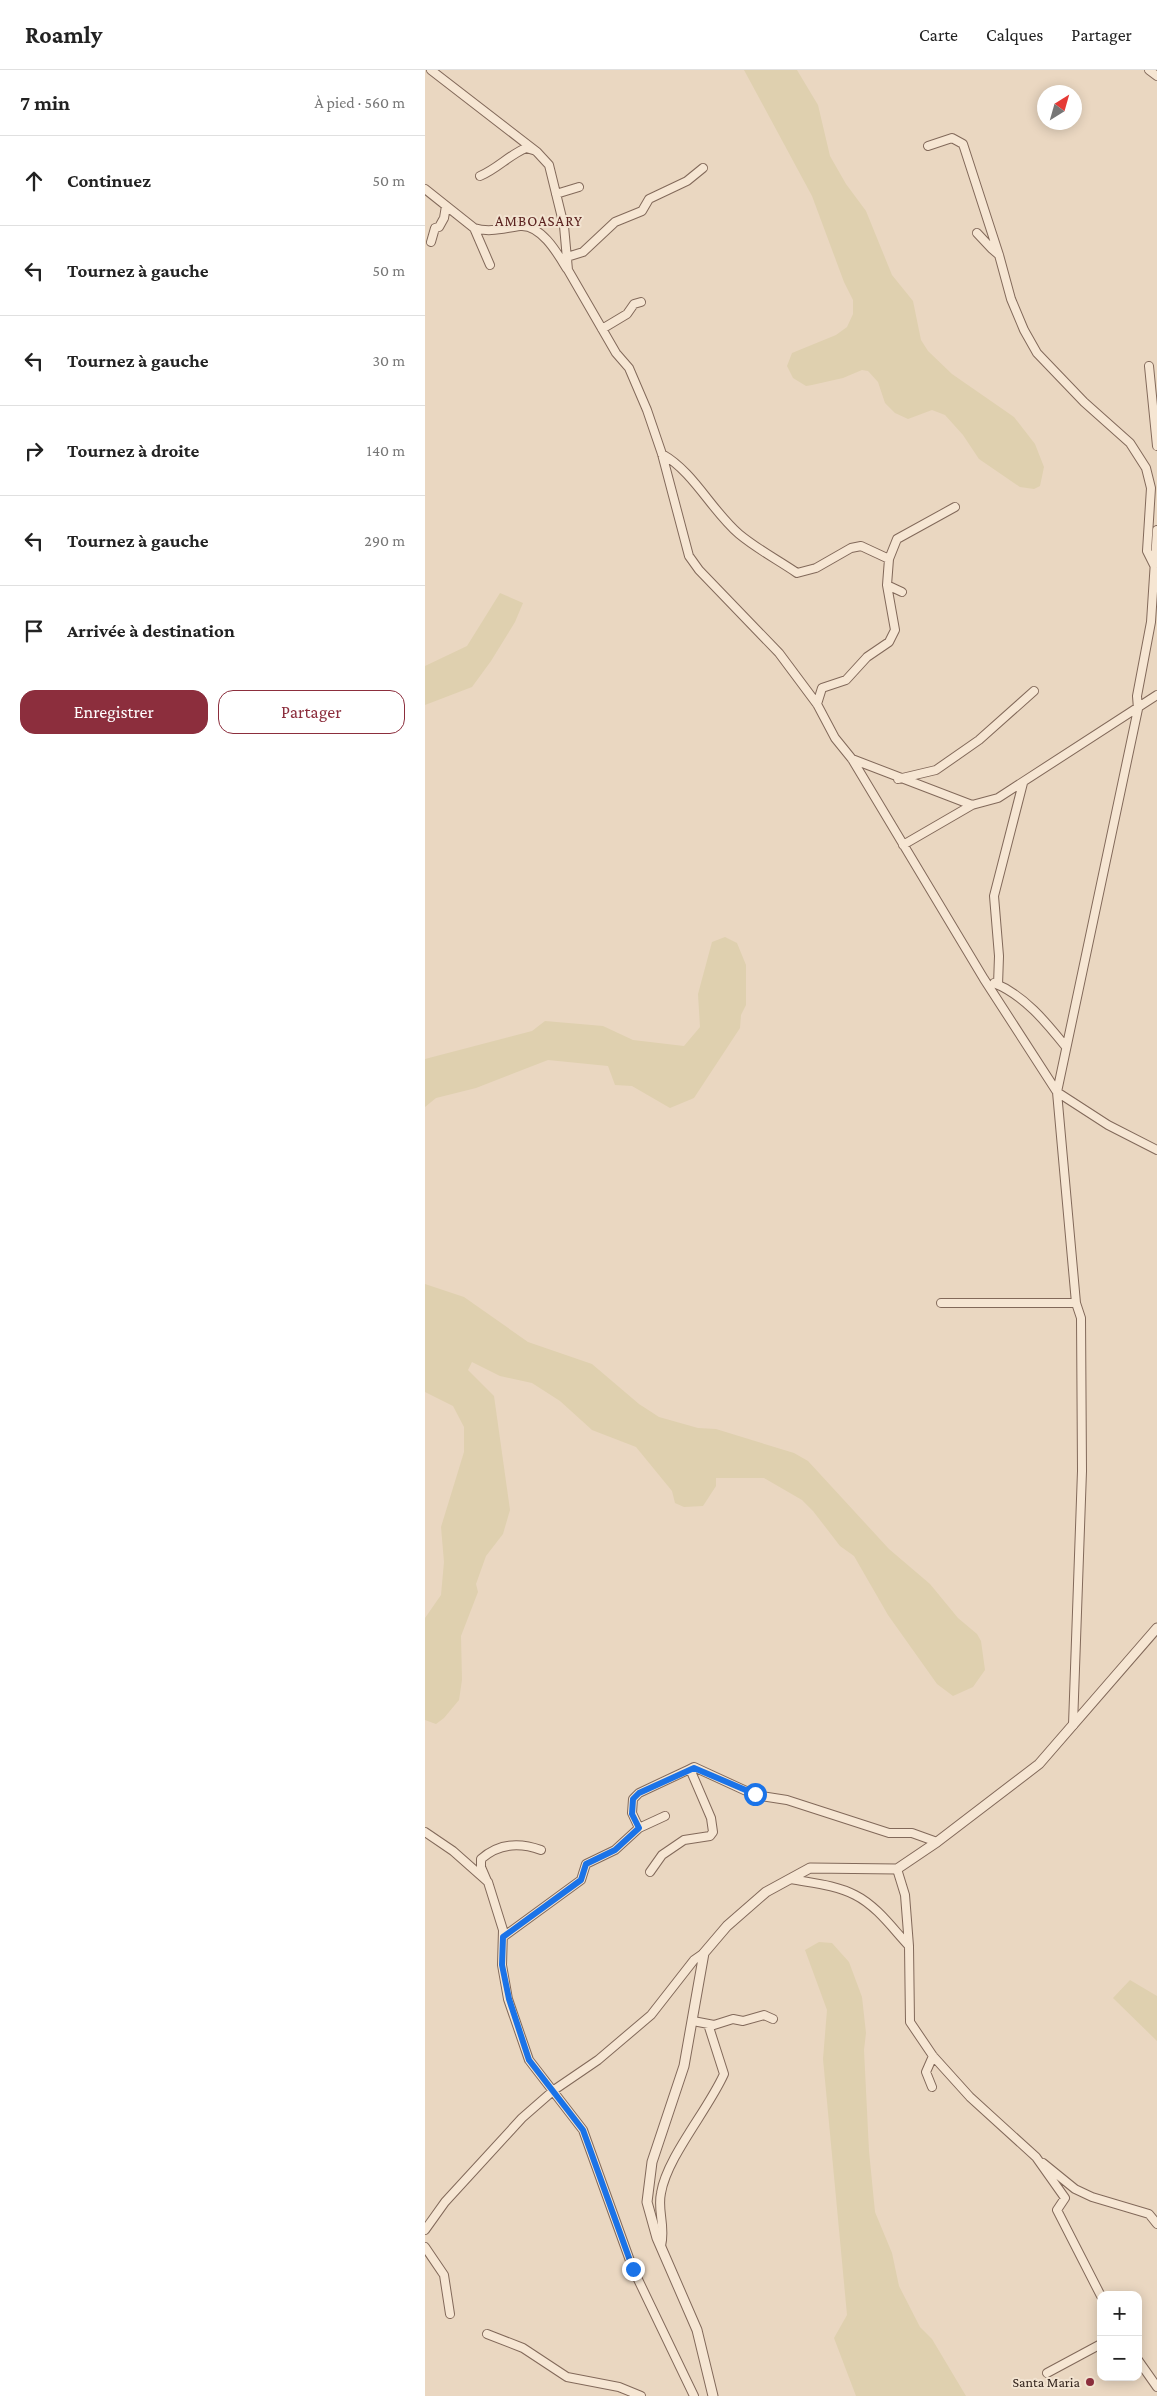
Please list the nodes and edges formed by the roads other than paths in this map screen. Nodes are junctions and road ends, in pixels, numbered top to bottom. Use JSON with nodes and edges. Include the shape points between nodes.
{"nodes":[{"id":1,"x":431,"y":70,"type":"edge"},
{"id":2,"x":1149,"y":70,"type":"edge"},
{"id":3,"x":1157,"y":76,"type":"edge"},
{"id":4,"x":928,"y":146,"type":"dead end"},
{"id":5,"x":537,"y":152,"type":"junction"},
{"id":6,"x":703,"y":168,"type":"dead end"},
{"id":7,"x":480,"y":176,"type":"dead end"},
{"id":8,"x":579,"y":187,"type":"dead end"},
{"id":9,"x":425,"y":189,"type":"edge"},
{"id":10,"x":556,"y":194,"type":"junction"},
{"id":11,"x":446,"y":206,"type":"junction"},
{"id":12,"x":474,"y":228,"type":"junction"},
{"id":13,"x":977,"y":233,"type":"dead end"},
{"id":14,"x":431,"y":242,"type":"dead end"},
{"id":15,"x":999,"y":254,"type":"junction"},
{"id":16,"x":567,"y":257,"type":"junction"},
{"id":17,"x":490,"y":265,"type":"dead end"},
{"id":18,"x":569,"y":270,"type":"junction"},
{"id":19,"x":641,"y":302,"type":"dead end"},
{"id":20,"x":602,"y":329,"type":"junction"},
{"id":21,"x":1149,"y":366,"type":"dead end"},
{"id":22,"x":1157,"y":446,"type":"edge"},
{"id":23,"x":662,"y":454,"type":"junction"},
{"id":24,"x":955,"y":507,"type":"dead end"},
{"id":25,"x":1157,"y":530,"type":"edge"},
{"id":26,"x":889,"y":559,"type":"junction"},
{"id":27,"x":1154,"y":567,"type":"junction"},
{"id":28,"x":887,"y":585,"type":"junction"},
{"id":29,"x":902,"y":592,"type":"dead end"},
{"id":30,"x":1034,"y":691,"type":"dead end"},
{"id":31,"x":1157,"y":695,"type":"edge"},
{"id":32,"x":817,"y":704,"type":"junction"},
{"id":33,"x":1138,"y":709,"type":"junction"},
{"id":34,"x":852,"y":760,"type":"junction"},
{"id":35,"x":898,"y":779,"type":"junction"},
{"id":36,"x":1023,"y":782,"type":"junction"},
{"id":37,"x":972,"y":805,"type":"junction"},
{"id":38,"x":903,"y":845,"type":"junction"},
{"id":39,"x":984,"y":979,"type":"junction"},
{"id":40,"x":998,"y":985,"type":"junction"},
{"id":41,"x":1066,"y":1047,"type":"junction"},
{"id":42,"x":1057,"y":1092,"type":"junction"},
{"id":43,"x":1153,"y":1149,"type":"edge"},
{"id":44,"x":1157,"y":1156,"type":"edge"},
{"id":45,"x":941,"y":1303,"type":"dead end"},
{"id":46,"x":1076,"y":1303,"type":"junction"},
{"id":47,"x":1157,"y":1628,"type":"edge"},
{"id":48,"x":1073,"y":1725,"type":"junction"},
{"id":49,"x":690,"y":1769,"type":"junction"},
{"id":50,"x":665,"y":1816,"type":"dead end"},
{"id":51,"x":639,"y":1828,"type":"junction"},
{"id":52,"x":425,"y":1832,"type":"edge"},
{"id":53,"x":937,"y":1842,"type":"junction"},
{"id":54,"x":541,"y":1850,"type":"dead end"},
{"id":55,"x":897,"y":1869,"type":"junction"},
{"id":56,"x":650,"y":1872,"type":"dead end"},
{"id":57,"x":791,"y":1879,"type":"junction"},
{"id":58,"x":488,"y":1882,"type":"junction"},
{"id":59,"x":503,"y":1937,"type":"junction"},
{"id":60,"x":909,"y":1946,"type":"junction"},
{"id":61,"x":704,"y":1953,"type":"junction"},
{"id":62,"x":773,"y":2019,"type":"dead end"},
{"id":63,"x":693,"y":2021,"type":"junction"},
{"id":64,"x":709,"y":2024,"type":"junction"},
{"id":65,"x":933,"y":2056,"type":"junction"},
{"id":66,"x":932,"y":2087,"type":"dead end"},
{"id":67,"x":554,"y":2090,"type":"junction"},
{"id":68,"x":1036,"y":2157,"type":"junction"},
{"id":69,"x":1157,"y":2224,"type":"edge"},
{"id":70,"x":425,"y":2230,"type":"edge"},
{"id":71,"x":661,"y":2246,"type":"junction"},
{"id":72,"x":425,"y":2247,"type":"edge"},
{"id":73,"x":1098,"y":2291,"type":"edge"},
{"id":74,"x":450,"y":2314,"type":"dead end"},
{"id":75,"x":487,"y":2334,"type":"dead end"},
{"id":76,"x":1097,"y":2346,"type":"edge"},
{"id":77,"x":1142,"y":2366,"type":"edge"},
{"id":78,"x":1047,"y":2372,"type":"dead end"},
{"id":79,"x":1157,"y":2387,"type":"edge"},
{"id":80,"x":641,"y":2396,"type":"edge"},
{"id":81,"x":694,"y":2396,"type":"edge"},
{"id":82,"x":713,"y":2396,"type":"edge"}],
"edges":[{"from":1,"to":5,"type":"street"},
{"from":2,"to":3,"type":"street"},
{"from":4,"to":15,"type":"street","via":[[952,138],[963,144]]},
{"from":5,"to":7,"type":"street","via":[[526,148],[516,152],[496,169]]},
{"from":5,"to":10,"type":"street","via":[[549,165]]},
{"from":6,"to":16,"type":"street","via":[[687,181],[649,199],[642,211],[615,222],[583,252]]},
{"from":8,"to":10,"type":"street"},
{"from":9,"to":11,"type":"street"},
{"from":10,"to":16,"type":"street"},
{"from":11,"to":12,"type":"street"},
{"from":11,"to":14,"type":"street","via":[[444,218],[435,228]]},
{"from":12,"to":17,"type":"street"},
{"from":12,"to":18,"type":"street","via":[[484,231],[523,226],[536,231]]},
{"from":13,"to":15,"type":"street"},
{"from":15,"to":27,"type":"street","via":[[1023,330],[1037,353],[1084,402],[1130,443],[1146,468],[1151,488],[1147,552]]},
{"from":16,"to":18,"type":"street"},
{"from":18,"to":20,"type":"street"},
{"from":19,"to":20,"type":"street"},
{"from":20,"to":23,"type":"street","via":[[629,368]]},
{"from":21,"to":22,"type":"street"},
{"from":23,"to":26,"type":"street","via":[[676,462],[710,505],[740,534],[797,573],[816,568],[851,548],[861,546]]},
{"from":23,"to":32,"type":"street","via":[[689,556],[779,653]]},
{"from":24,"to":26,"type":"street","via":[[897,539]]},
{"from":25,"to":27,"type":"street"},
{"from":26,"to":28,"type":"street"},
{"from":27,"to":33,"type":"street","via":[[1151,622],[1137,696]]},
{"from":28,"to":29,"type":"street"},
{"from":28,"to":32,"type":"street","via":[[895,630],[889,642],[867,657],[846,680],[822,688]]},
{"from":30,"to":35,"type":"street","via":[[979,740],[936,770]]},
{"from":31,"to":33,"type":"street"},
{"from":32,"to":34,"type":"street","via":[[835,738]]},
{"from":33,"to":36,"type":"street"},
{"from":33,"to":41,"type":"street"},
{"from":34,"to":35,"type":"street","via":[[869,764]]},
{"from":34,"to":38,"type":"street"},
{"from":35,"to":37,"type":"street"},
{"from":36,"to":37,"type":"street","via":[[998,798]]},
{"from":36,"to":40,"type":"street","via":[[994,896]]},
{"from":37,"to":38,"type":"street"},
{"from":38,"to":39,"type":"street"},
{"from":39,"to":40,"type":"street"},
{"from":39,"to":42,"type":"street"},
{"from":40,"to":41,"type":"street","via":[[1042,1017]]},
{"from":41,"to":42,"type":"street"},
{"from":42,"to":43,"type":"street"},
{"from":42,"to":46,"type":"street"},
{"from":43,"to":44,"type":"street"},
{"from":45,"to":46,"type":"street"},
{"from":46,"to":48,"type":"street","via":[[1081,1318],[1082,1472]]},
{"from":47,"to":48,"type":"street"},
{"from":48,"to":53,"type":"street","via":[[1039,1764]]},
{"from":49,"to":51,"type":"street","via":[[639,1793],[633,1799],[632,1814]]},
{"from":49,"to":53,"type":"street","via":[[710,1773],[755,1794],[787,1800],[889,1833],[912,1833]]},
{"from":49,"to":56,"type":"street","via":[[711,1818],[713,1832],[710,1836],[684,1840],[662,1855]]},
{"from":50,"to":51,"type":"street"},
{"from":51,"to":59,"type":"street","via":[[615,1850],[586,1864],[581,1880]]},
{"from":52,"to":58,"type":"street","via":[[453,1851]]},
{"from":53,"to":55,"type":"street"},
{"from":54,"to":58,"type":"street","via":[[505,1845],[487,1853],[481,1859],[481,1867]]},
{"from":55,"to":57,"type":"street","via":[[810,1868]]},
{"from":55,"to":60,"type":"street","via":[[905,1895]]},
{"from":57,"to":60,"type":"street","via":[[834,1887],[856,1896],[876,1910]]},
{"from":57,"to":61,"type":"street","via":[[766,1892],[727,1926]]},
{"from":58,"to":59,"type":"street"},
{"from":59,"to":67,"type":"street","via":[[502,1965],[511,2008],[529,2060]]},
{"from":60,"to":65,"type":"street","via":[[910,2022]]},
{"from":61,"to":63,"type":"street"},
{"from":61,"to":67,"type":"street","via":[[694,1960],[651,2015],[598,2060]]},
{"from":62,"to":64,"type":"street","via":[[764,2015],[743,2021],[733,2018]]},
{"from":63,"to":64,"type":"street"},
{"from":63,"to":71,"type":"street","via":[[684,2066],[653,2162],[647,2202]]},
{"from":64,"to":71,"type":"street","via":[[724,2074],[717,2091],[667,2171],[660,2194],[664,2233]]},
{"from":65,"to":66,"type":"street","via":[[926,2072]]},
{"from":65,"to":68,"type":"street","via":[[970,2097]]},
{"from":67,"to":70,"type":"street","via":[[522,2118],[445,2202]]},
{"from":67,"to":81,"type":"street","via":[[583,2130],[633,2269]]},
{"from":68,"to":69,"type":"street","via":[[1075,2189],[1149,2214]]},
{"from":68,"to":73,"type":"street","via":[[1065,2198],[1057,2210]]},
{"from":71,"to":82,"type":"street","via":[[697,2330]]},
{"from":72,"to":74,"type":"street","via":[[443,2274]]},
{"from":75,"to":80,"type":"street","via":[[523,2348],[567,2376],[619,2387]]},
{"from":76,"to":78,"type":"street"},
{"from":77,"to":79,"type":"street"}]}
